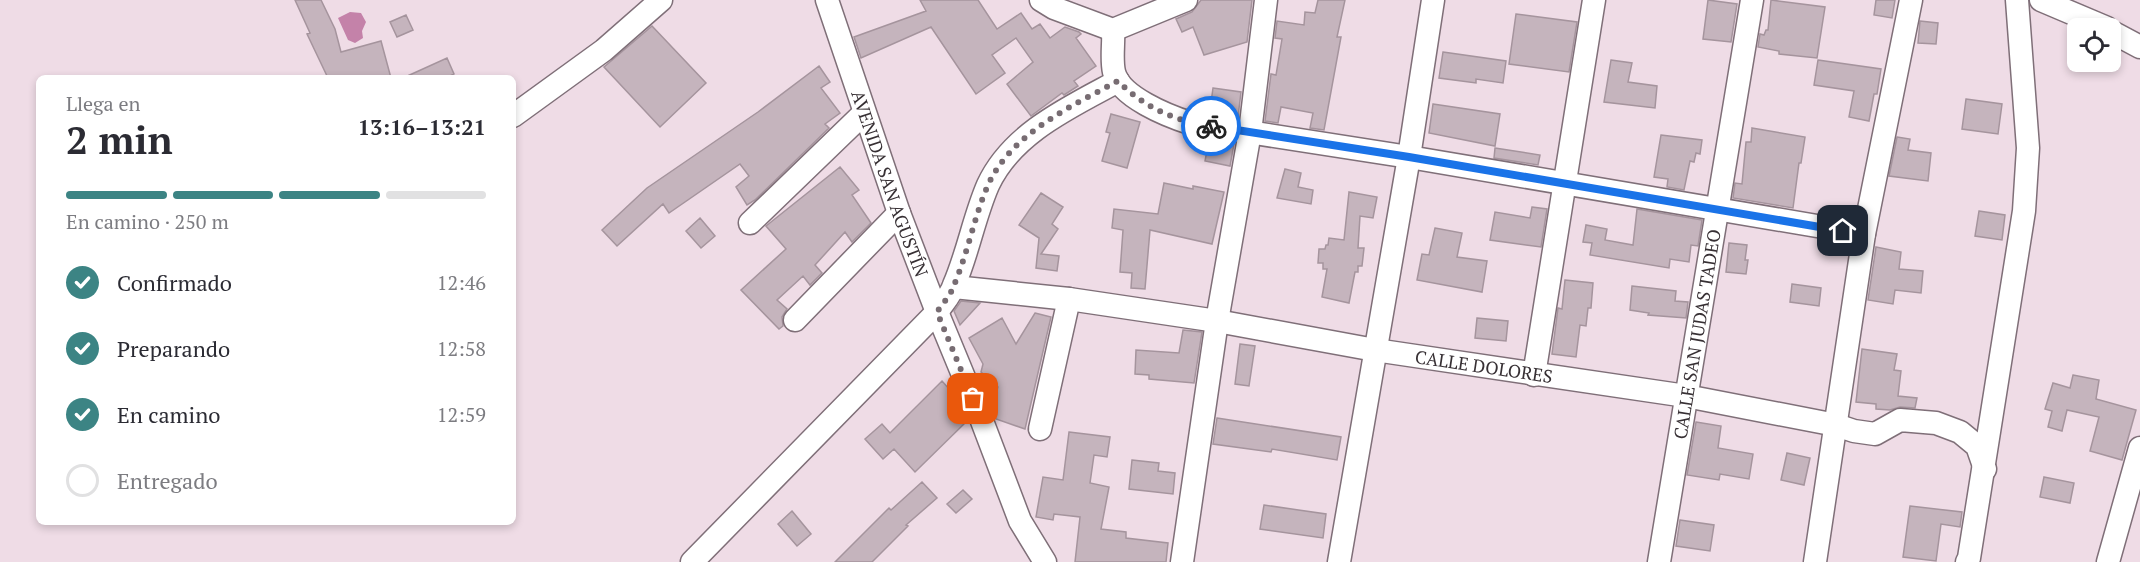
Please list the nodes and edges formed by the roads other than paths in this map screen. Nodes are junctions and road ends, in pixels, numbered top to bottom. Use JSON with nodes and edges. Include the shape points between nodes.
{"nodes":[{"id":1,"x":661,"y":0,"type":"edge"},
{"id":2,"x":827,"y":0,"type":"edge"},
{"id":3,"x":1041,"y":0,"type":"edge"},
{"id":4,"x":1186,"y":0,"type":"edge"},
{"id":5,"x":1266,"y":0,"type":"edge"},
{"id":6,"x":1433,"y":0,"type":"edge"},
{"id":7,"x":1594,"y":0,"type":"edge"},
{"id":8,"x":1752,"y":0,"type":"edge"},
{"id":9,"x":1911,"y":0,"type":"edge"},
{"id":10,"x":2017,"y":0,"type":"edge"},
{"id":11,"x":2041,"y":0,"type":"edge"},
{"id":12,"x":2083,"y":18,"type":"edge"},
{"id":13,"x":1113,"y":30,"type":"junction"},
{"id":14,"x":2121,"y":36,"type":"edge"},
{"id":15,"x":2140,"y":47,"type":"edge"},
{"id":16,"x":1118,"y":81,"type":"junction"},
{"id":17,"x":864,"y":113,"type":"junction"},
{"id":18,"x":516,"y":114,"type":"edge"},
{"id":19,"x":1250,"y":132,"type":"junction"},
{"id":20,"x":1409,"y":157,"type":"junction"},
{"id":21,"x":1565,"y":184,"type":"junction"},
{"id":22,"x":1717,"y":210,"type":"junction"},
{"id":23,"x":899,"y":213,"type":"junction"},
{"id":24,"x":750,"y":223,"type":"dead end"},
{"id":25,"x":1864,"y":234,"type":"junction"},
{"id":26,"x":954,"y":287,"type":"junction"},
{"id":27,"x":1069,"y":300,"type":"junction"},
{"id":28,"x":937,"y":312,"type":"junction"},
{"id":29,"x":795,"y":320,"type":"dead end"},
{"id":30,"x":1217,"y":321,"type":"junction"},
{"id":31,"x":1375,"y":350,"type":"junction"},
{"id":32,"x":1534,"y":375,"type":"junction"},
{"id":33,"x":1686,"y":396,"type":"junction"},
{"id":34,"x":1836,"y":425,"type":"junction"},
{"id":35,"x":1040,"y":429,"type":"dead end"},
{"id":36,"x":2140,"y":448,"type":"edge"},
{"id":37,"x":1985,"y":468,"type":"junction"},
{"id":38,"x":692,"y":562,"type":"edge"},
{"id":39,"x":1045,"y":562,"type":"edge"},
{"id":40,"x":1182,"y":562,"type":"edge"},
{"id":41,"x":1339,"y":562,"type":"edge"},
{"id":42,"x":1659,"y":562,"type":"edge"},
{"id":43,"x":1815,"y":562,"type":"edge"},
{"id":44,"x":1967,"y":562,"type":"edge"},
{"id":45,"x":2108,"y":562,"type":"edge"}],
"edges":[{"from":1,"to":18,"type":"street","via":[[604,50]]},
{"from":2,"to":17,"type":"street","name":"AVENIDA SAN AGUSTÍN"},
{"from":3,"to":13,"type":"street"},
{"from":4,"to":13,"type":"street"},
{"from":5,"to":19,"type":"street"},
{"from":6,"to":20,"type":"street"},
{"from":7,"to":21,"type":"street"},
{"from":8,"to":22,"type":"street","name":"CALLE SAN JUDAS TADEO"},
{"from":9,"to":25,"type":"street"},
{"from":10,"to":37,"type":"street","via":[[2028,148],[2024,211]]},
{"from":11,"to":12,"type":"street"},
{"from":13,"to":16,"type":"street","via":[[1114,71]]},
{"from":14,"to":15,"type":"street"},
{"from":16,"to":19,"type":"street","via":[[1166,115],[1190,123]]},
{"from":16,"to":26,"type":"street","via":[[1055,115],[1020,142],[1002,162],[988,185]]},
{"from":17,"to":23,"type":"street","name":"AVENIDA SAN AGUSTÍN"},
{"from":17,"to":24,"type":"street"},
{"from":19,"to":20,"type":"street"},
{"from":19,"to":30,"type":"street"},
{"from":20,"to":21,"type":"street"},
{"from":20,"to":31,"type":"street"},
{"from":21,"to":22,"type":"street"},
{"from":21,"to":32,"type":"street"},
{"from":22,"to":25,"type":"street"},
{"from":22,"to":33,"type":"street","name":"CALLE SAN JUDAS TADEO"},
{"from":23,"to":28,"type":"street","name":"AVENIDA SAN AGUSTÍN"},
{"from":23,"to":29,"type":"street"},
{"from":25,"to":34,"type":"street"},
{"from":26,"to":27,"type":"street","name":"CALLE DOLORES"},
{"from":26,"to":28,"type":"street"},
{"from":27,"to":30,"type":"street","name":"CALLE DOLORES"},
{"from":27,"to":35,"type":"street"},
{"from":28,"to":38,"type":"street"},
{"from":28,"to":39,"type":"street","name":"AVENIDA SAN AGUSTÍN","via":[[1020,521]]},
{"from":30,"to":31,"type":"street","name":"CALLE DOLORES"},
{"from":30,"to":40,"type":"street"},
{"from":31,"to":32,"type":"street","name":"CALLE DOLORES"},
{"from":31,"to":41,"type":"street"},
{"from":32,"to":33,"type":"street","name":"CALLE DOLORES"},
{"from":33,"to":34,"type":"street","name":"CALLE DOLORES"},
{"from":33,"to":42,"type":"street","name":"CALLE SAN JUDAS TADEO"},
{"from":34,"to":37,"type":"street","name":"CALLE DOLORES","via":[[1875,434],[1900,420],[1936,423],[1960,432],[1977,446]]},
{"from":34,"to":43,"type":"street"},
{"from":36,"to":45,"type":"street"},
{"from":37,"to":44,"type":"street"}]}
